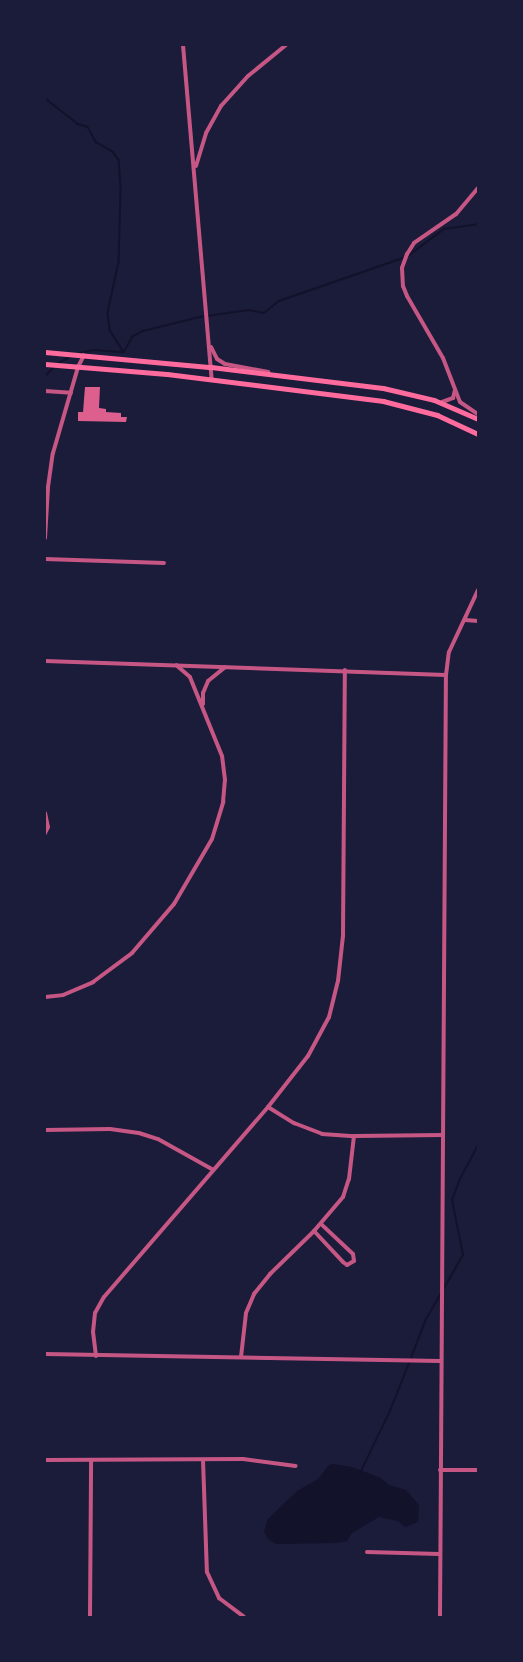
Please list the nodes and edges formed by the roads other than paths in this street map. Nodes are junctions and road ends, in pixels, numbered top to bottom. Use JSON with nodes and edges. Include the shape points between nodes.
{"nodes":[{"id":1,"x":183,"y":45,"type":"edge"},
{"id":2,"x":286,"y":45,"type":"edge"},
{"id":3,"x":195,"y":169,"type":"junction"},
{"id":4,"x":478,"y":188,"type":"edge"},
{"id":5,"x":210,"y":345,"type":"junction"},
{"id":6,"x":45,"y":352,"type":"edge"},
{"id":7,"x":84,"y":354,"type":"junction"},
{"id":8,"x":45,"y":364,"type":"edge"},
{"id":9,"x":78,"y":367,"type":"junction"},
{"id":10,"x":211,"y":367,"type":"junction"},
{"id":11,"x":286,"y":376,"type":"junction"},
{"id":12,"x":212,"y":380,"type":"junction"},
{"id":13,"x":455,"y":390,"type":"junction"},
{"id":14,"x":45,"y":391,"type":"edge"},
{"id":15,"x":71,"y":393,"type":"junction"},
{"id":16,"x":438,"y":402,"type":"junction"},
{"id":17,"x":478,"y":414,"type":"edge"},
{"id":18,"x":478,"y":419,"type":"edge"},
{"id":19,"x":478,"y":434,"type":"edge"},
{"id":20,"x":45,"y":538,"type":"edge"},
{"id":21,"x":45,"y":559,"type":"edge"},
{"id":22,"x":164,"y":563,"type":"dead end"},
{"id":23,"x":478,"y":590,"type":"edge"},
{"id":24,"x":465,"y":620,"type":"junction"},
{"id":25,"x":478,"y":621,"type":"edge"},
{"id":26,"x":45,"y":661,"type":"edge"},
{"id":27,"x":176,"y":665,"type":"junction"},
{"id":28,"x":226,"y":666,"type":"junction"},
{"id":29,"x":345,"y":670,"type":"junction"},
{"id":30,"x":446,"y":675,"type":"junction"},
{"id":31,"x":203,"y":706,"type":"junction"},
{"id":32,"x":45,"y":813,"type":"edge"},
{"id":33,"x":45,"y":832,"type":"edge"},
{"id":34,"x":45,"y":997,"type":"edge"},
{"id":35,"x":268,"y":1107,"type":"junction"},
{"id":36,"x":45,"y":1130,"type":"edge"},
{"id":37,"x":354,"y":1136,"type":"junction"},
{"id":38,"x":443,"y":1136,"type":"junction"},
{"id":39,"x":212,"y":1169,"type":"junction"},
{"id":40,"x":321,"y":1224,"type":"junction"},
{"id":41,"x":314,"y":1231,"type":"junction"},
{"id":42,"x":45,"y":1354,"type":"edge"},
{"id":43,"x":96,"y":1356,"type":"junction"},
{"id":44,"x":241,"y":1358,"type":"junction"},
{"id":45,"x":441,"y":1360,"type":"junction"},
{"id":46,"x":45,"y":1460,"type":"edge"},
{"id":47,"x":203,"y":1460,"type":"junction"},
{"id":48,"x":91,"y":1461,"type":"junction"},
{"id":49,"x":296,"y":1466,"type":"dead end"},
{"id":50,"x":440,"y":1470,"type":"junction"},
{"id":51,"x":478,"y":1470,"type":"edge"},
{"id":52,"x":367,"y":1552,"type":"dead end"},
{"id":53,"x":439,"y":1554,"type":"junction"},
{"id":54,"x":90,"y":1617,"type":"edge"},
{"id":55,"x":244,"y":1617,"type":"edge"},
{"id":56,"x":440,"y":1617,"type":"edge"}],
"edges":[{"from":1,"to":3,"type":"street"},
{"from":2,"to":3,"type":"street","via":[[240,84],[221,106],[206,133]]},
{"from":3,"to":5,"type":"street"},
{"from":4,"to":13,"type":"street","via":[[456,214],[414,243],[402,268],[407,296],[443,358]]},
{"from":5,"to":10,"type":"street"},
{"from":5,"to":11,"type":"street","via":[[217,359],[225,364]]},
{"from":6,"to":7,"type":"main road"},
{"from":7,"to":9,"type":"street"},
{"from":7,"to":10,"type":"main road"},
{"from":8,"to":9,"type":"main road"},
{"from":9,"to":12,"type":"main road"},
{"from":9,"to":15,"type":"street"},
{"from":10,"to":11,"type":"main road"},
{"from":10,"to":12,"type":"street"},
{"from":11,"to":16,"type":"main road","via":[[383,388]]},
{"from":12,"to":19,"type":"main road","via":[[394,403],[437,415]]},
{"from":13,"to":16,"type":"street","via":[[449,401]]},
{"from":13,"to":17,"type":"street","via":[[460,402]]},
{"from":14,"to":15,"type":"street"},
{"from":15,"to":20,"type":"street","via":[[49,476]]},
{"from":16,"to":18,"type":"main road"},
{"from":21,"to":22,"type":"street"},
{"from":23,"to":24,"type":"street"},
{"from":24,"to":25,"type":"street"},
{"from":24,"to":30,"type":"street","via":[[449,652]]},
{"from":26,"to":27,"type":"street"},
{"from":27,"to":28,"type":"street"},
{"from":27,"to":31,"type":"street","via":[[190,677]]},
{"from":28,"to":29,"type":"street"},
{"from":28,"to":31,"type":"street","via":[[208,681]]},
{"from":29,"to":30,"type":"street"},
{"from":29,"to":35,"type":"street","via":[[343,936],[338,981],[324,1029]]},
{"from":30,"to":38,"type":"street"},
{"from":31,"to":34,"type":"street","via":[[218,741],[225,780],[219,818],[200,862],[174,904],[132,953],[93,982],[63,995]]},
{"from":32,"to":33,"type":"street"},
{"from":35,"to":37,"type":"street","via":[[310,1130]]},
{"from":35,"to":39,"type":"street"},
{"from":36,"to":39,"type":"street","via":[[110,1129],[139,1133],[158,1138]]},
{"from":37,"to":38,"type":"street"},
{"from":37,"to":40,"type":"street","via":[[346,1190]]},
{"from":38,"to":45,"type":"street"},
{"from":39,"to":43,"type":"street","via":[[98,1305],[93,1332]]},
{"from":40,"to":41,"type":"street"},
{"from":40,"to":41,"type":"street","via":[[354,1254],[354,1261],[347,1265],[343,1262]]},
{"from":41,"to":44,"type":"street","via":[[254,1294],[246,1313]]},
{"from":42,"to":43,"type":"street"},
{"from":43,"to":44,"type":"street"},
{"from":44,"to":45,"type":"street"},
{"from":45,"to":50,"type":"street"},
{"from":46,"to":48,"type":"street"},
{"from":47,"to":48,"type":"street"},
{"from":47,"to":49,"type":"street","via":[[243,1459]]},
{"from":47,"to":55,"type":"street","via":[[207,1572],[219,1598]]},
{"from":48,"to":54,"type":"street"},
{"from":50,"to":51,"type":"street"},
{"from":50,"to":53,"type":"street"},
{"from":52,"to":53,"type":"street"},
{"from":53,"to":56,"type":"street"}]}
